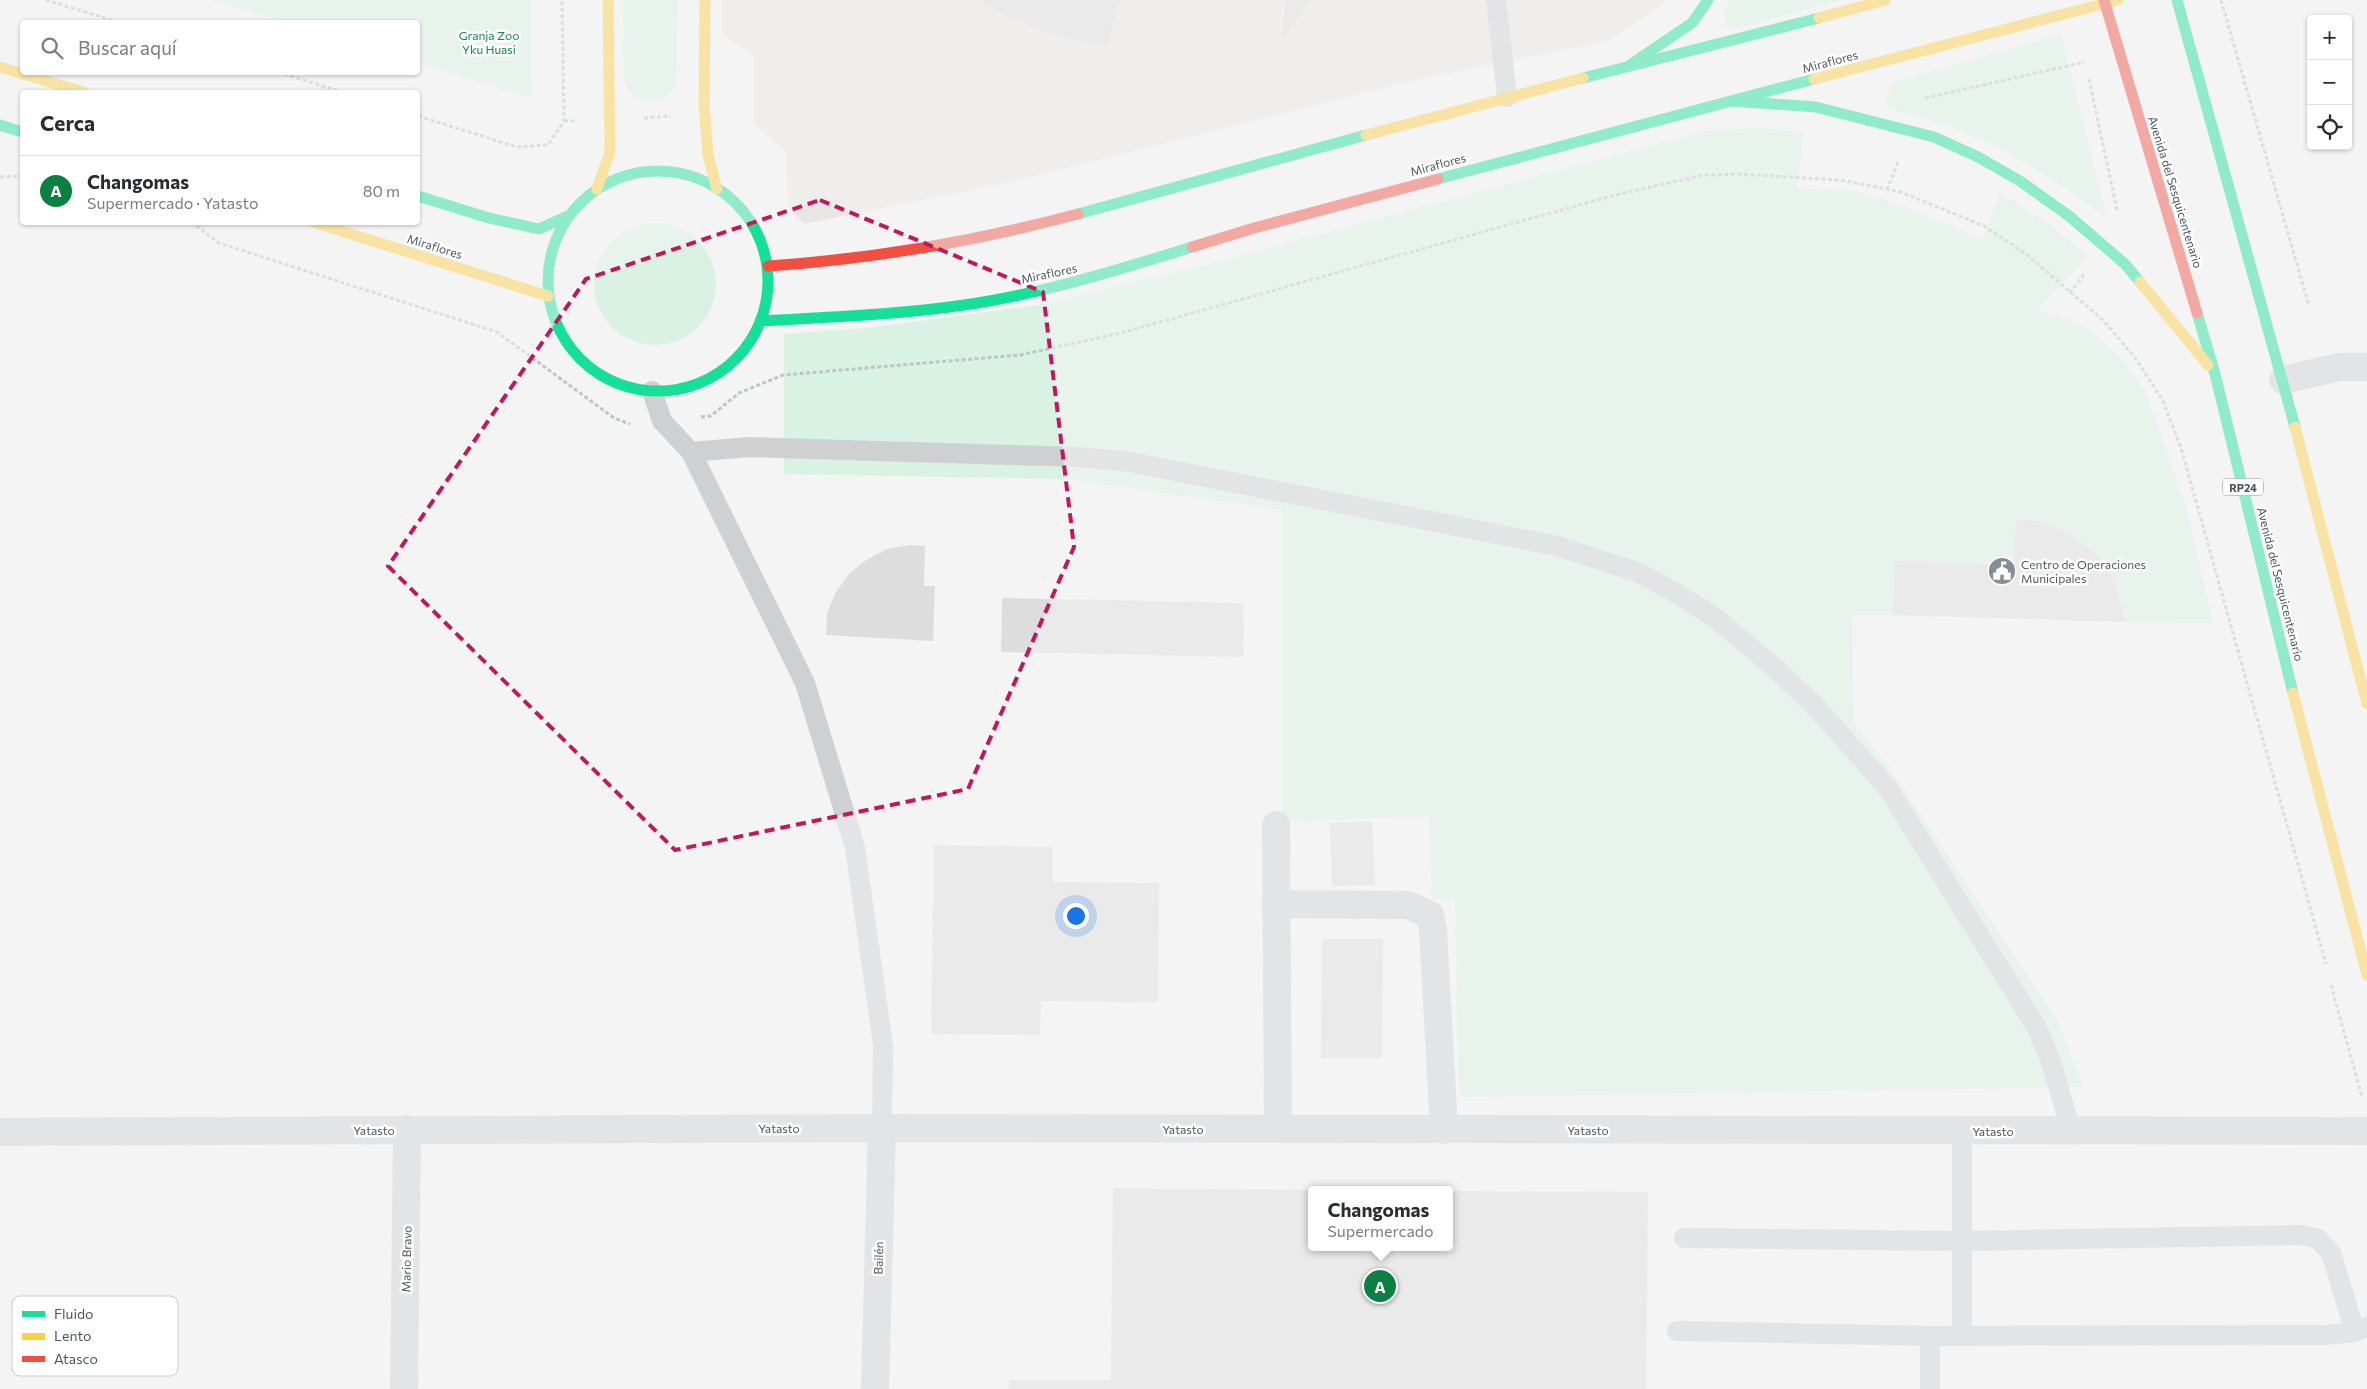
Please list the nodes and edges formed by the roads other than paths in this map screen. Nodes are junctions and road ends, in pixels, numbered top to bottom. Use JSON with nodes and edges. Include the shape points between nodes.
{"nodes":[{"id":1,"x":608,"y":0,"type":"edge"},
{"id":2,"x":705,"y":0,"type":"edge"},
{"id":3,"x":1496,"y":0,"type":"edge"},
{"id":4,"x":1708,"y":0,"type":"edge"},
{"id":5,"x":1885,"y":0,"type":"edge"},
{"id":6,"x":2118,"y":0,"type":"edge"},
{"id":7,"x":2177,"y":0,"type":"edge"},
{"id":8,"x":2104,"y":2,"type":"edge"},
{"id":9,"x":0,"y":67,"type":"edge"},
{"id":10,"x":1627,"y":67,"type":"junction"},
{"id":11,"x":20,"y":73,"type":"edge"},
{"id":12,"x":27,"y":75,"type":"edge"},
{"id":13,"x":76,"y":90,"type":"edge"},
{"id":14,"x":1508,"y":98,"type":"junction"},
{"id":15,"x":1731,"y":101,"type":"junction"},
{"id":16,"x":0,"y":125,"type":"edge"},
{"id":17,"x":20,"y":131,"type":"edge"},
{"id":18,"x":597,"y":189,"type":"junction"},
{"id":19,"x":717,"y":189,"type":"junction"},
{"id":20,"x":420,"y":197,"type":"edge"},
{"id":21,"x":570,"y":215,"type":"junction"},
{"id":22,"x":323,"y":225,"type":"edge"},
{"id":23,"x":768,"y":266,"type":"junction"},
{"id":24,"x":548,"y":296,"type":"junction"},
{"id":25,"x":760,"y":321,"type":"junction"},
{"id":26,"x":2367,"y":367,"type":"edge"},
{"id":27,"x":2216,"y":374,"type":"junction"},
{"id":28,"x":2283,"y":380,"type":"junction"},
{"id":29,"x":652,"y":392,"type":"junction"},
{"id":30,"x":691,"y":452,"type":"junction"},
{"id":31,"x":2367,"y":704,"type":"edge"},
{"id":32,"x":1276,"y":824,"type":"dead end"},
{"id":33,"x":1276,"y":904,"type":"junction"},
{"id":34,"x":2367,"y":974,"type":"edge"},
{"id":35,"x":2366,"y":1119,"type":"edge"},
{"id":36,"x":882,"y":1128,"type":"junction"},
{"id":37,"x":407,"y":1129,"type":"junction"},
{"id":38,"x":1278,"y":1129,"type":"junction"},
{"id":39,"x":1444,"y":1130,"type":"junction"},
{"id":40,"x":2071,"y":1130,"type":"junction"},
{"id":41,"x":1962,"y":1131,"type":"junction"},
{"id":42,"x":0,"y":1132,"type":"edge"},
{"id":43,"x":1684,"y":1238,"type":"dead end"},
{"id":44,"x":1962,"y":1241,"type":"junction"},
{"id":45,"x":2361,"y":1329,"type":"edge"},
{"id":46,"x":1676,"y":1331,"type":"dead end"},
{"id":47,"x":1930,"y":1336,"type":"junction"},
{"id":48,"x":1962,"y":1336,"type":"junction"},
{"id":49,"x":404,"y":1389,"type":"edge"},
{"id":50,"x":875,"y":1389,"type":"edge"},
{"id":51,"x":1930,"y":1389,"type":"edge"}],
"edges":[{"from":1,"to":18,"type":"street","via":[[610,152]]},
{"from":2,"to":19,"type":"street","via":[[704,104],[708,155]]},
{"from":3,"to":14,"type":"lane"},
{"from":4,"to":10,"type":"street","via":[[1692,23]]},
{"from":5,"to":10,"type":"street"},
{"from":6,"to":8,"type":"street","name":"Miraflores"},
{"from":7,"to":28,"type":"street"},
{"from":8,"to":15,"type":"street","name":"Miraflores"},
{"from":8,"to":27,"type":"street","name":"Avenida del Sesquicentenario","number":"RP24"},
{"from":9,"to":11,"type":"street"},
{"from":10,"to":14,"type":"street"},
{"from":12,"to":13,"type":"street"},
{"from":14,"to":23,"type":"street","via":[[973,240],[840,260]]},
{"from":15,"to":25,"type":"street","name":"Miraflores","via":[[1254,228],[1085,280],[965,305]]},
{"from":15,"to":27,"type":"street","via":[[1816,107],[1934,137],[1978,156],[2069,216],[2125,264]]},
{"from":16,"to":17,"type":"street"},
{"from":18,"to":19,"type":"street","via":[[631,174],[668,171],[697,176]]},
{"from":18,"to":21,"type":"street"},
{"from":19,"to":23,"type":"street","via":[[735,201],[757,231]]},
{"from":20,"to":21,"type":"street","via":[[538,229]]},
{"from":21,"to":24,"type":"street","via":[[556,240],[548,267]]},
{"from":22,"to":24,"type":"street","name":"Miraflores"},
{"from":23,"to":25,"type":"street","via":[[767,304]]},
{"from":24,"to":29,"type":"street","via":[[556,324],[570,348],[590,369],[623,387]]},
{"from":25,"to":29,"type":"street","via":[[753,339],[728,367],[696,386]]},
{"from":26,"to":28,"type":"street","via":[[2339,367]]},
{"from":27,"to":34,"type":"street","name":"Avenida del Sesquicentenario","number":"RP24","via":[[2293,691]]},
{"from":28,"to":31,"type":"street"},
{"from":29,"to":30,"type":"lane","via":[[662,421]]},
{"from":30,"to":36,"type":"lane","via":[[805,683],[855,847],[883,1045]]},
{"from":30,"to":40,"type":"lane","via":[[749,447],[1078,457],[1130,462],[1557,546],[1637,572],[1717,619],[1775,668],[1814,705],[1886,787],[2037,1028]]},
{"from":32,"to":33,"type":"street"},
{"from":33,"to":38,"type":"street"},
{"from":33,"to":39,"type":"street","via":[[1408,905],[1430,915]]},
{"from":35,"to":40,"type":"street","name":"Yatasto"},
{"from":36,"to":37,"type":"street","name":"Yatasto"},
{"from":36,"to":38,"type":"street","name":"Yatasto"},
{"from":36,"to":50,"type":"street","name":"Bailén"},
{"from":37,"to":42,"type":"street","name":"Yatasto"},
{"from":37,"to":49,"type":"street","name":"Mario Bravo"},
{"from":38,"to":39,"type":"street","name":"Yatasto"},
{"from":39,"to":41,"type":"street","name":"Yatasto"},
{"from":40,"to":41,"type":"street","name":"Yatasto"},
{"from":41,"to":44,"type":"lane"},
{"from":43,"to":44,"type":"lane"},
{"from":44,"to":45,"type":"lane","via":[[2302,1235],[2318,1239],[2331,1253]]},
{"from":44,"to":48,"type":"lane"},
{"from":45,"to":48,"type":"lane","via":[[2325,1336]]},
{"from":46,"to":47,"type":"lane"},
{"from":47,"to":48,"type":"lane"},
{"from":47,"to":51,"type":"lane"}]}
